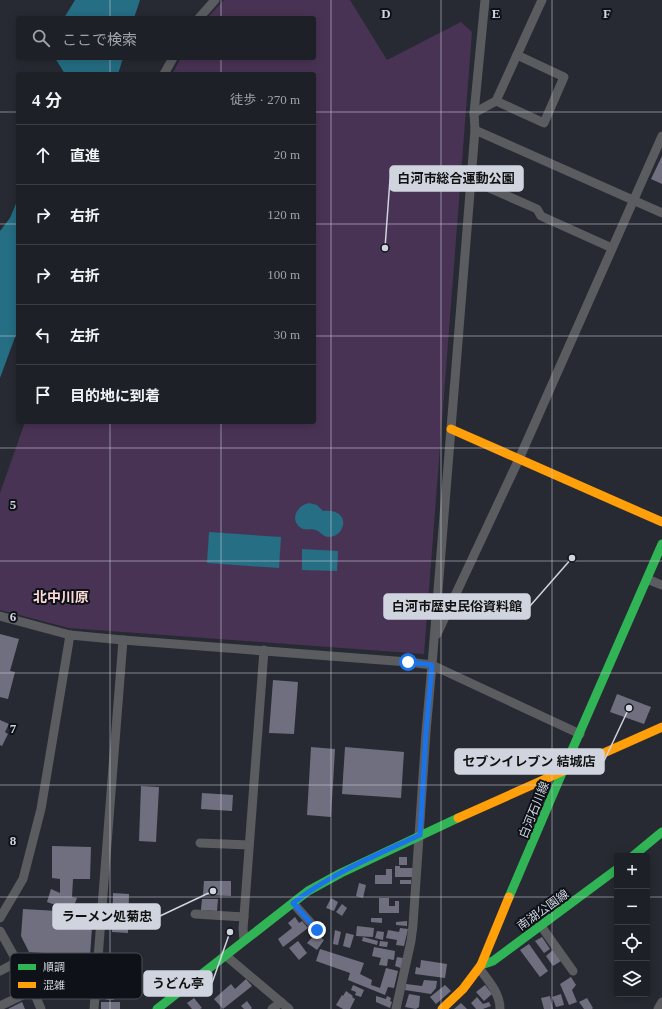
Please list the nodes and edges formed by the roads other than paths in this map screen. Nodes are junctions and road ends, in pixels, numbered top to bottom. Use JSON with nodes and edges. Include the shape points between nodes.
{"nodes":[{"id":1,"x":215,"y":0,"type":"edge"},
{"id":2,"x":485,"y":0,"type":"edge"},
{"id":3,"x":542,"y":0,"type":"edge"},
{"id":4,"x":201,"y":16,"type":"edge"},
{"id":5,"x":517,"y":55,"type":"junction"},
{"id":6,"x":172,"y":60,"type":"edge"},
{"id":7,"x":165,"y":72,"type":"edge"},
{"id":8,"x":496,"y":101,"type":"junction"},
{"id":9,"x":474,"y":113,"type":"junction"},
{"id":10,"x":475,"y":130,"type":"junction"},
{"id":11,"x":662,"y":136,"type":"edge"},
{"id":12,"x":471,"y":180,"type":"junction"},
{"id":13,"x":633,"y":200,"type":"junction"},
{"id":14,"x":662,"y":213,"type":"edge"},
{"id":15,"x":612,"y":248,"type":"junction"},
{"id":16,"x":451,"y":428,"type":"junction"},
{"id":17,"x":520,"y":459,"type":"junction"},
{"id":18,"x":662,"y":522,"type":"edge"},
{"id":19,"x":662,"y":544,"type":"edge"},
{"id":20,"x":647,"y":579,"type":"junction"},
{"id":21,"x":662,"y":585,"type":"edge"},
{"id":22,"x":0,"y":616,"type":"edge"},
{"id":23,"x":70,"y":635,"type":"junction"},
{"id":24,"x":122,"y":640,"type":"junction"},
{"id":25,"x":434,"y":640,"type":"junction"},
{"id":26,"x":264,"y":650,"type":"junction"},
{"id":27,"x":432,"y":665,"type":"junction"},
{"id":28,"x":662,"y":727,"type":"edge"},
{"id":29,"x":580,"y":734,"type":"junction"},
{"id":30,"x":562,"y":773,"type":"junction"},
{"id":31,"x":662,"y":832,"type":"edge"},
{"id":32,"x":420,"y":835,"type":"junction"},
{"id":33,"x":200,"y":843,"type":"dead end"},
{"id":34,"x":249,"y":845,"type":"junction"},
{"id":35,"x":637,"y":853,"type":"edge"},
{"id":36,"x":614,"y":870,"type":"edge"},
{"id":37,"x":293,"y":903,"type":"junction"},
{"id":38,"x":195,"y":914,"type":"dead end"},
{"id":39,"x":244,"y":917,"type":"junction"},
{"id":40,"x":0,"y":918,"type":"edge"},
{"id":41,"x":541,"y":926,"type":"junction"},
{"id":42,"x":317,"y":930,"type":"dead end"},
{"id":43,"x":0,"y":931,"type":"edge"},
{"id":44,"x":244,"y":940,"type":"junction"},
{"id":45,"x":12,"y":953,"type":"edge"},
{"id":46,"x":98,"y":953,"type":"edge"},
{"id":47,"x":225,"y":955,"type":"junction"},
{"id":48,"x":10,"y":966,"type":"edge"},
{"id":49,"x":480,"y":967,"type":"junction"},
{"id":50,"x":0,"y":971,"type":"edge"},
{"id":51,"x":573,"y":971,"type":"dead end"},
{"id":52,"x":14,"y":999,"type":"edge"},
{"id":53,"x":37,"y":999,"type":"edge"},
{"id":54,"x":95,"y":999,"type":"edge"},
{"id":55,"x":281,"y":1002,"type":"junction"},
{"id":56,"x":662,"y":1002,"type":"edge"},
{"id":57,"x":0,"y":1006,"type":"edge"},
{"id":58,"x":41,"y":1009,"type":"edge"},
{"id":59,"x":94,"y":1009,"type":"edge"},
{"id":60,"x":157,"y":1009,"type":"edge"},
{"id":61,"x":272,"y":1009,"type":"edge"},
{"id":62,"x":289,"y":1009,"type":"edge"},
{"id":63,"x":396,"y":1009,"type":"edge"},
{"id":64,"x":442,"y":1009,"type":"edge"},
{"id":65,"x":500,"y":1009,"type":"edge"},
{"id":66,"x":658,"y":1009,"type":"edge"}],
"edges":[{"from":1,"to":4,"type":"street"},
{"from":2,"to":9,"type":"street"},
{"from":3,"to":5,"type":"street"},
{"from":5,"to":8,"type":"street"},
{"from":5,"to":8,"type":"street","via":[[564,77],[544,123]]},
{"from":6,"to":7,"type":"street"},
{"from":8,"to":9,"type":"street"},
{"from":9,"to":10,"type":"street"},
{"from":10,"to":12,"type":"street"},
{"from":10,"to":13,"type":"street"},
{"from":11,"to":13,"type":"street"},
{"from":12,"to":15,"type":"street","via":[[537,209],[541,216]]},
{"from":12,"to":16,"type":"street"},
{"from":13,"to":14,"type":"street"},
{"from":13,"to":15,"type":"street"},
{"from":15,"to":17,"type":"street"},
{"from":16,"to":17,"type":"street"},
{"from":16,"to":25,"type":"street"},
{"from":17,"to":18,"type":"street"},
{"from":17,"to":25,"type":"street"},
{"from":19,"to":20,"type":"street","name":"白河石川線"},
{"from":20,"to":21,"type":"street"},
{"from":20,"to":29,"type":"street","name":"白河石川線"},
{"from":22,"to":23,"type":"street"},
{"from":23,"to":24,"type":"street"},
{"from":23,"to":40,"type":"street","via":[[41,809],[23,879]]},
{"from":24,"to":26,"type":"street"},
{"from":24,"to":46,"type":"street"},
{"from":25,"to":27,"type":"street"},
{"from":26,"to":27,"type":"street"},
{"from":26,"to":34,"type":"street"},
{"from":27,"to":29,"type":"street"},
{"from":27,"to":32,"type":"street"},
{"from":28,"to":30,"type":"street"},
{"from":29,"to":30,"type":"street","name":"白河石川線"},
{"from":30,"to":32,"type":"street"},
{"from":30,"to":49,"type":"street","name":"白河石川線"},
{"from":31,"to":35,"type":"street"},
{"from":32,"to":37,"type":"street","via":[[341,873],[308,891]]},
{"from":32,"to":63,"type":"street","via":[[411,940]]},
{"from":33,"to":34,"type":"street"},
{"from":34,"to":39,"type":"street"},
{"from":36,"to":41,"type":"street","name":"南湖公園線"},
{"from":37,"to":42,"type":"street"},
{"from":37,"to":44,"type":"street"},
{"from":38,"to":39,"type":"street"},
{"from":39,"to":44,"type":"street"},
{"from":41,"to":49,"type":"street","name":"南湖公園線","via":[[493,961]]},
{"from":41,"to":51,"type":"street"},
{"from":43,"to":45,"type":"street"},
{"from":44,"to":47,"type":"street"},
{"from":47,"to":55,"type":"street"},
{"from":47,"to":60,"type":"street"},
{"from":48,"to":50,"type":"street"},
{"from":49,"to":64,"type":"street","name":"白河石川線","via":[[470,982]]},
{"from":49,"to":65,"type":"street","via":[[498,996]]},
{"from":52,"to":57,"type":"street"},
{"from":53,"to":58,"type":"street"},
{"from":54,"to":59,"type":"street"},
{"from":55,"to":61,"type":"street"},
{"from":55,"to":62,"type":"street"},
{"from":56,"to":66,"type":"street"}]}
